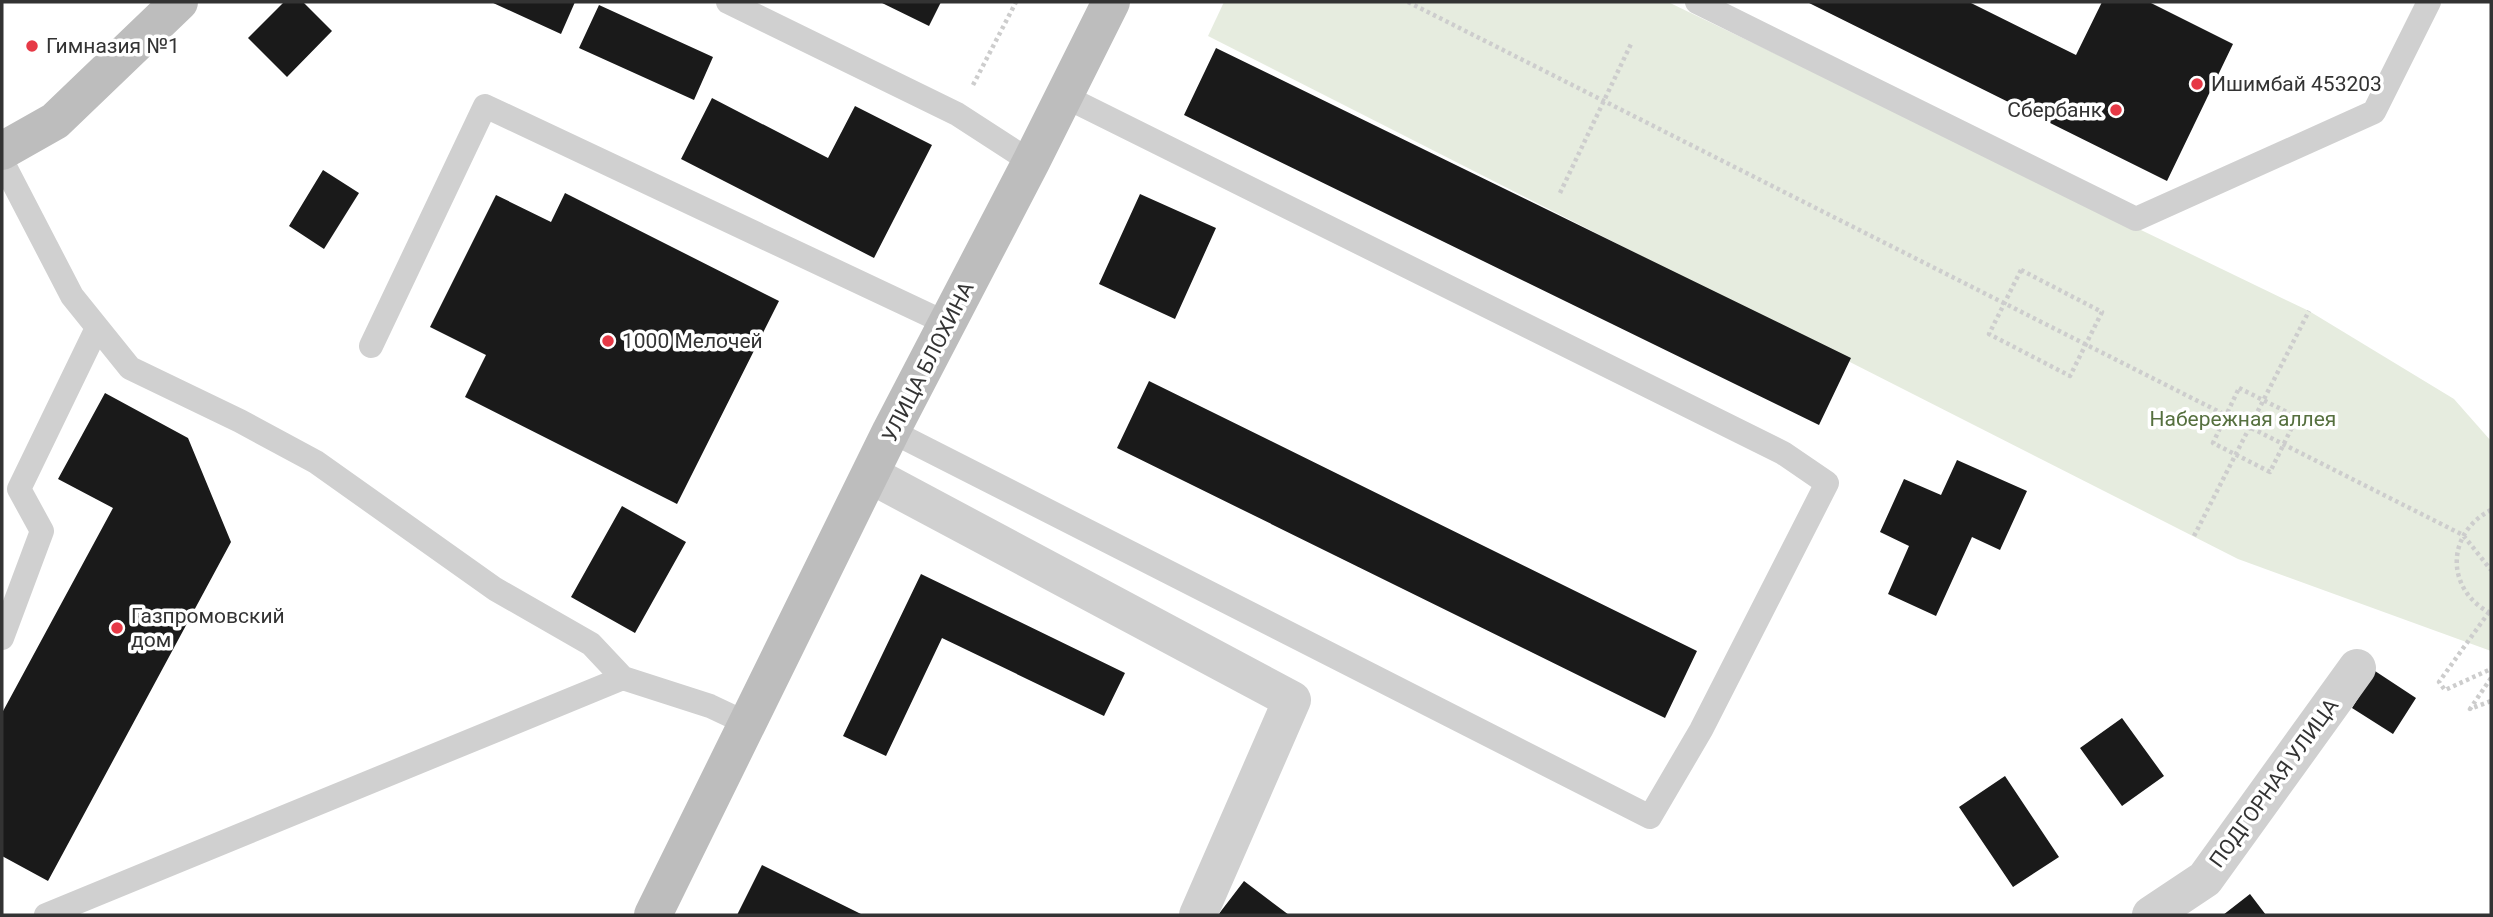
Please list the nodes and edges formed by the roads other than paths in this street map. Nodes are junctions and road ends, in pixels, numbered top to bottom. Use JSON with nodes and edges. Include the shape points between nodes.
{"nodes":[{"id":1,"x":179,"y":2,"type":"edge"},
{"id":2,"x":728,"y":2,"type":"edge"},
{"id":3,"x":1111,"y":2,"type":"edge"},
{"id":4,"x":1697,"y":2,"type":"edge"},
{"id":5,"x":2429,"y":2,"type":"edge"},
{"id":6,"x":1064,"y":96,"type":"junction"},
{"id":7,"x":2,"y":151,"type":"edge"},
{"id":8,"x":2,"y":162,"type":"edge"},
{"id":9,"x":1031,"y":162,"type":"junction"},
{"id":10,"x":948,"y":324,"type":"junction"},
{"id":11,"x":97,"y":328,"type":"junction"},
{"id":12,"x":371,"y":346,"type":"dead end"},
{"id":13,"x":891,"y":431,"type":"junction"},
{"id":14,"x":871,"y":475,"type":"junction"},
{"id":15,"x":2,"y":639,"type":"edge"},
{"id":16,"x":2357,"y":668,"type":"dead end"},
{"id":17,"x":623,"y":678,"type":"junction"},
{"id":18,"x":746,"y":723,"type":"junction"},
{"id":19,"x":46,"y":915,"type":"edge"},
{"id":20,"x":653,"y":915,"type":"edge"},
{"id":21,"x":1198,"y":915,"type":"edge"},
{"id":22,"x":2151,"y":915,"type":"edge"}],
"edges":[{"from":1,"to":7,"type":"main road","via":[[55,121]]},
{"from":2,"to":9,"type":"lane","via":[[957,114]]},
{"from":3,"to":6,"type":"main road","name":"УЛИЦА БЛОХИНА"},
{"from":4,"to":5,"type":"lane","via":[[2136,219],[2374,112]]},
{"from":6,"to":9,"type":"main road","name":"УЛИЦА БЛОХИНА"},
{"from":6,"to":13,"type":"lane","via":[[1783,453],[1827,483],[1701,730],[1650,817]]},
{"from":8,"to":11,"type":"lane","via":[[72,296]]},
{"from":9,"to":10,"type":"main road","name":"УЛИЦА БЛОХИНА"},
{"from":10,"to":12,"type":"lane","via":[[485,106]]},
{"from":10,"to":13,"type":"main road","name":"УЛИЦА БЛОХИНА"},
{"from":11,"to":15,"type":"lane","via":[[19,489],[42,531]]},
{"from":11,"to":17,"type":"lane","via":[[130,368],[316,462],[495,589],[591,644]]},
{"from":13,"to":14,"type":"main road","name":"УЛИЦА БЛОХИНА"},
{"from":14,"to":18,"type":"main road","name":"УЛИЦА БЛОХИНА"},
{"from":14,"to":21,"type":"street","via":[[1292,701]]},
{"from":16,"to":22,"type":"street","name":"ПОДГОРНАЯ УЛИЦА","via":[[2205,879]]},
{"from":17,"to":18,"type":"lane","via":[[710,706]]},
{"from":17,"to":19,"type":"lane"},
{"from":18,"to":20,"type":"main road","name":"УЛИЦА БЛОХИНА"}]}
